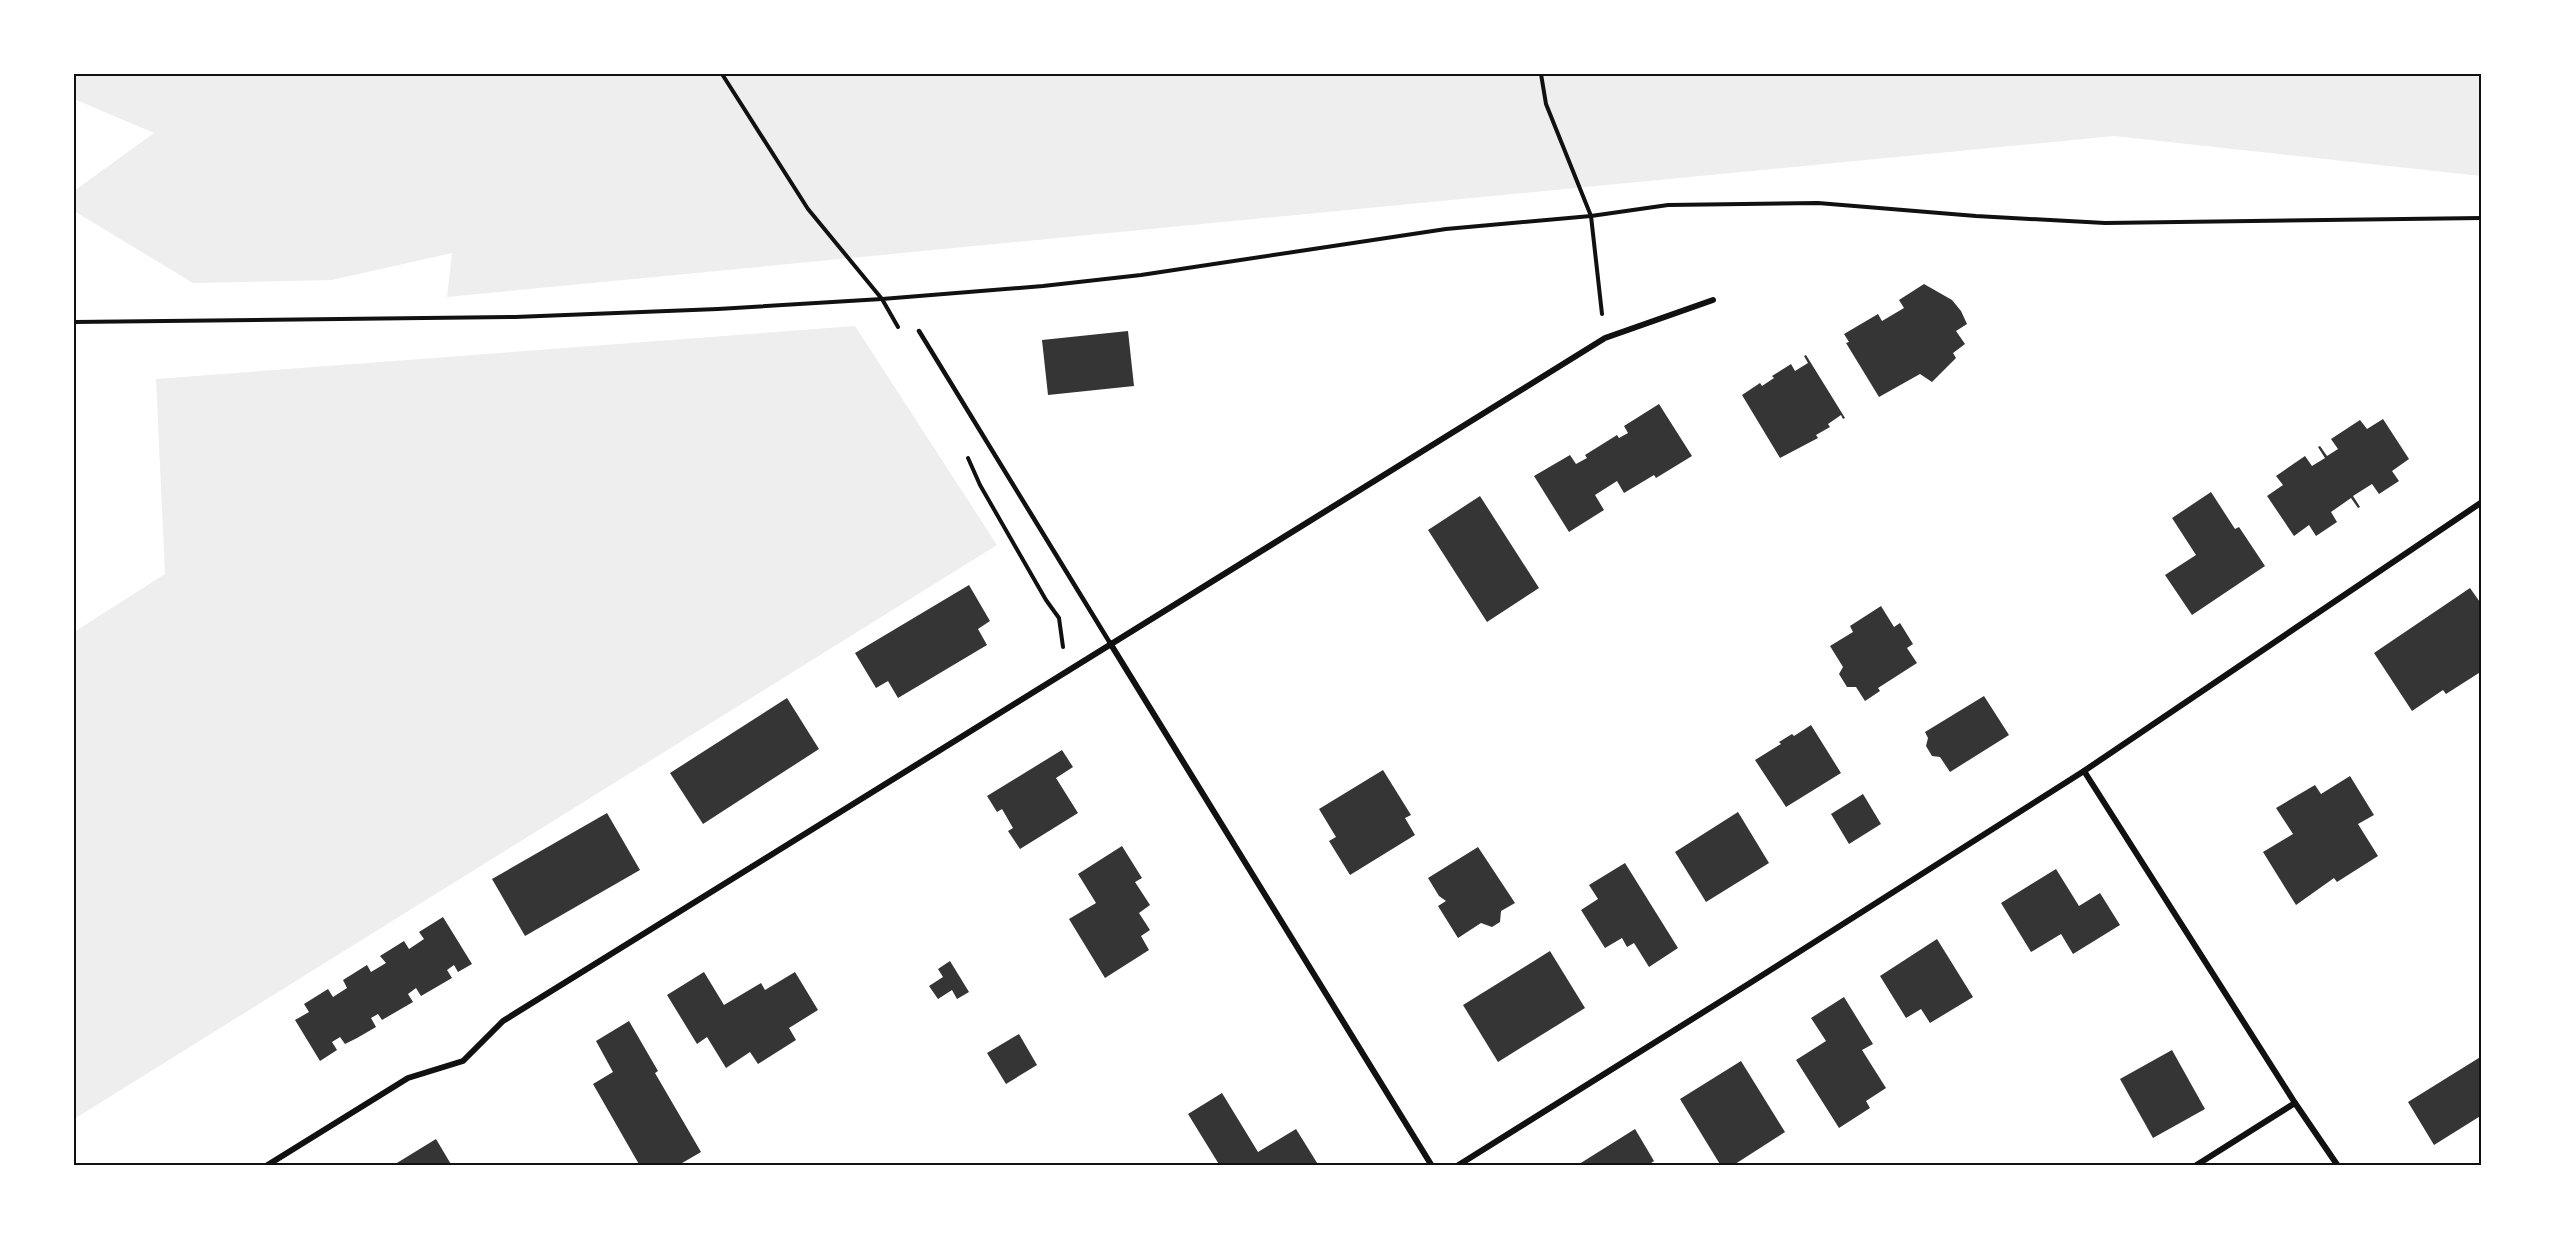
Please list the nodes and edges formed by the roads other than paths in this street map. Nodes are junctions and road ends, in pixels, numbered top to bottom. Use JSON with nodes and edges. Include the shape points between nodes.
{"nodes":[{"id":1,"x":1713,"y":300,"type":"dead end"},
{"id":2,"x":919,"y":331,"type":"dead end"},
{"id":3,"x":2481,"y":502,"type":"edge"},
{"id":4,"x":1110,"y":643,"type":"junction"},
{"id":5,"x":2084,"y":771,"type":"junction"},
{"id":6,"x":2295,"y":1103,"type":"junction"},
{"id":7,"x":266,"y":1166,"type":"edge"},
{"id":8,"x":1432,"y":1166,"type":"edge"},
{"id":9,"x":1457,"y":1166,"type":"edge"},
{"id":10,"x":2195,"y":1166,"type":"edge"},
{"id":11,"x":2338,"y":1166,"type":"edge"}],
"edges":[{"from":1,"to":4,"type":"street","via":[[1605,338]]},
{"from":2,"to":4,"type":"lane"},
{"from":3,"to":5,"type":"street"},
{"from":4,"to":7,"type":"street","via":[[503,1021],[464,1061],[408,1078]]},
{"from":4,"to":8,"type":"street"},
{"from":5,"to":6,"type":"street"},
{"from":5,"to":9,"type":"street"},
{"from":6,"to":10,"type":"street"},
{"from":6,"to":11,"type":"street"}]}
